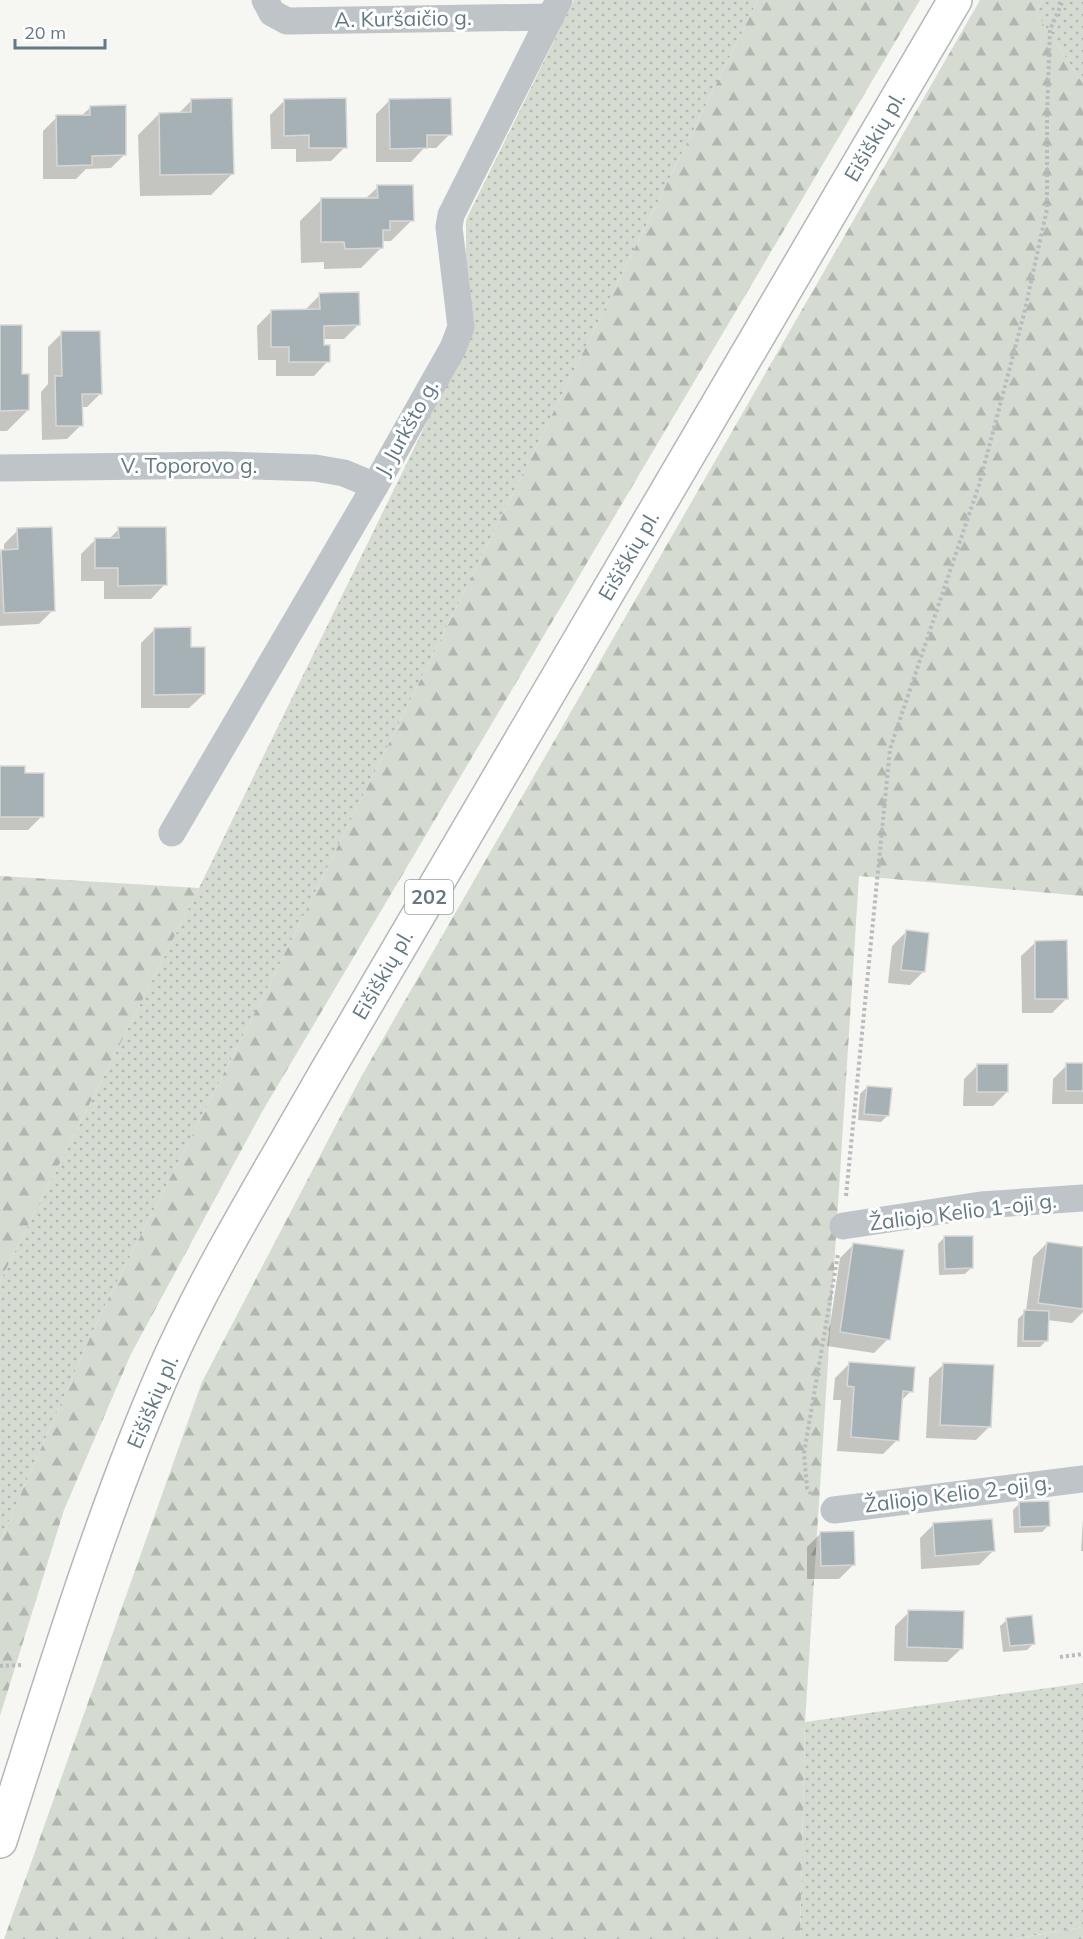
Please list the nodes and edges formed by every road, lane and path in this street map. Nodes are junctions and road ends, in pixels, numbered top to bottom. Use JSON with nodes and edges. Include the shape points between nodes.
{"nodes":[{"id":1,"x":265,"y":0,"type":"edge"},
{"id":2,"x":956,"y":0,"type":"edge"},
{"id":3,"x":1063,"y":0,"type":"edge"},
{"id":4,"x":555,"y":9,"type":"edge"},
{"id":5,"x":0,"y":468,"type":"edge"},
{"id":6,"x":375,"y":486,"type":"junction"},
{"id":7,"x":172,"y":833,"type":"dead end"},
{"id":8,"x":1083,"y":1198,"type":"edge"},
{"id":9,"x":843,"y":1226,"type":"junction"},
{"id":10,"x":1083,"y":1479,"type":"edge"},
{"id":11,"x":834,"y":1510,"type":"joint"},
{"id":12,"x":1083,"y":1653,"type":"edge"},
{"id":13,"x":1060,"y":1658,"type":"dead end"},
{"id":14,"x":0,"y":1841,"type":"edge"}],
"edges":[{"from":1,"to":4,"type":"street","name":"A. Kuršaičio g.","via":[[272,13],[287,21]]},
{"from":2,"to":14,"type":"main road","name":"Eišiškių pl.","number":"202","via":[[221,1257],[165,1370],[118,1485]]},
{"from":3,"to":9,"type":"path","via":[[1050,30],[1047,209],[1024,314],[979,485],[890,749]]},
{"from":4,"to":6,"type":"street","name":"J. Jurkšto g.","via":[[451,214],[448,227],[461,327]]},
{"from":5,"to":6,"type":"street","name":"V. Toporovo g.","via":[[224,465],[315,468],[344,473]]},
{"from":6,"to":7,"type":"street","name":"J. Jurkšto g."},
{"from":8,"to":9,"type":"street","name":"Žaliojo Kelio 1-oji g.","via":[[981,1205]]},
{"from":9,"to":11,"type":"path","via":[[804,1453],[807,1488]]},
{"from":10,"to":11,"type":"street","name":"Žaliojo Kelio 2-oji g."},
{"from":12,"to":13,"type":"path"}]}
